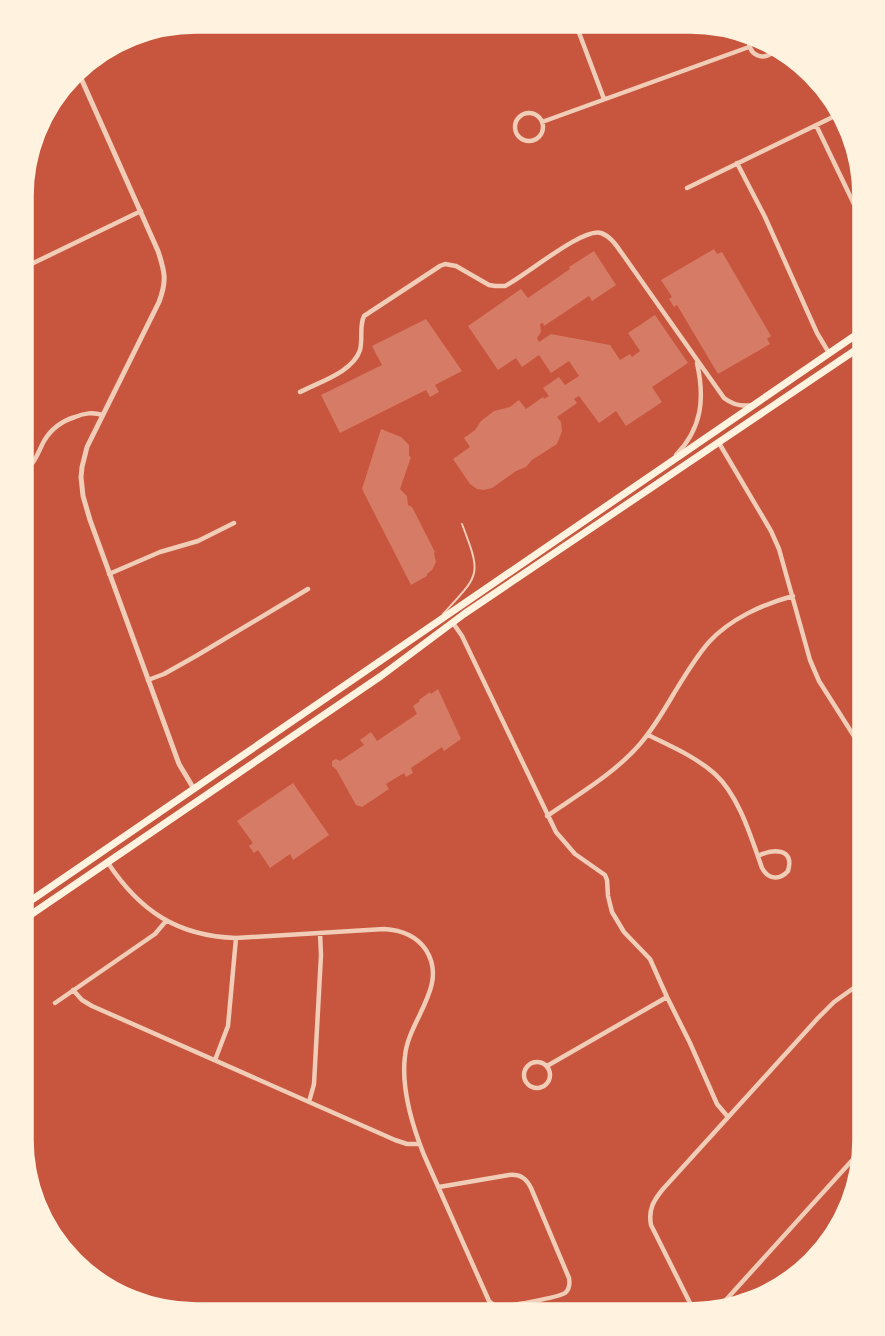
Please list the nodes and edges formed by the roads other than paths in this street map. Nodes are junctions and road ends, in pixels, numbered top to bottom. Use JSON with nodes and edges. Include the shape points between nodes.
{"nodes":[{"id":1,"x":579,"y":32,"type":"edge"},
{"id":2,"x":748,"y":43,"type":"edge"},
{"id":3,"x":749,"y":47,"type":"junction"},
{"id":4,"x":771,"y":54,"type":"edge"},
{"id":5,"x":81,"y":79,"type":"edge"},
{"id":6,"x":604,"y":100,"type":"junction"},
{"id":7,"x":833,"y":117,"type":"edge"},
{"id":8,"x":542,"y":122,"type":"junction"},
{"id":9,"x":816,"y":125,"type":"junction"},
{"id":10,"x":737,"y":163,"type":"junction"},
{"id":11,"x":687,"y":188,"type":"dead end"},
{"id":12,"x":854,"y":204,"type":"edge"},
{"id":13,"x":141,"y":211,"type":"junction"},
{"id":14,"x":32,"y":264,"type":"edge"},
{"id":15,"x":854,"y":336,"type":"edge"},
{"id":16,"x":854,"y":351,"type":"edge"},
{"id":17,"x":829,"y":353,"type":"junction"},
{"id":18,"x":696,"y":359,"type":"junction"},
{"id":19,"x":300,"y":391,"type":"dead end"},
{"id":20,"x":752,"y":405,"type":"junction"},
{"id":21,"x":103,"y":415,"type":"junction"},
{"id":22,"x":719,"y":442,"type":"junction"},
{"id":23,"x":669,"y":462,"type":"junction"},
{"id":24,"x":32,"y":464,"type":"edge"},
{"id":25,"x":234,"y":523,"type":"dead end"},
{"id":26,"x":462,"y":524,"type":"dead end"},
{"id":27,"x":108,"y":574,"type":"junction"},
{"id":28,"x":308,"y":589,"type":"dead end"},
{"id":29,"x":793,"y":596,"type":"junction"},
{"id":30,"x":453,"y":622,"type":"junction"},
{"id":31,"x":430,"y":628,"type":"junction"},
{"id":32,"x":148,"y":680,"type":"junction"},
{"id":33,"x":648,"y":734,"type":"junction"},
{"id":34,"x":853,"y":735,"type":"edge"},
{"id":35,"x":194,"y":789,"type":"junction"},
{"id":36,"x":547,"y":816,"type":"junction"},
{"id":37,"x":758,"y":856,"type":"junction"},
{"id":38,"x":107,"y":862,"type":"junction"},
{"id":39,"x":32,"y":900,"type":"edge"},
{"id":40,"x":32,"y":914,"type":"edge"},
{"id":41,"x":166,"y":921,"type":"junction"},
{"id":42,"x":320,"y":933,"type":"junction"},
{"id":43,"x":236,"y":938,"type":"junction"},
{"id":44,"x":853,"y":988,"type":"edge"},
{"id":45,"x":73,"y":990,"type":"junction"},
{"id":46,"x":667,"y":997,"type":"junction"},
{"id":47,"x":55,"y":1003,"type":"dead end"},
{"id":48,"x":215,"y":1060,"type":"junction"},
{"id":49,"x":547,"y":1066,"type":"junction"},
{"id":50,"x":309,"y":1102,"type":"junction"},
{"id":51,"x":728,"y":1117,"type":"junction"},
{"id":52,"x":419,"y":1144,"type":"junction"},
{"id":53,"x":852,"y":1161,"type":"edge"},
{"id":54,"x":439,"y":1187,"type":"junction"},
{"id":55,"x":726,"y":1300,"type":"edge"},
{"id":56,"x":496,"y":1304,"type":"edge"},
{"id":57,"x":516,"y":1304,"type":"edge"},
{"id":58,"x":690,"y":1304,"type":"edge"}],
"edges":[{"from":1,"to":6,"type":"street"},
{"from":2,"to":3,"type":"street"},
{"from":3,"to":4,"type":"street","via":[[764,57]]},
{"from":3,"to":6,"type":"street"},
{"from":5,"to":13,"type":"street"},
{"from":6,"to":8,"type":"street"},
{"from":7,"to":9,"type":"street"},
{"from":8,"to":8,"type":"street","via":[[543,131],[534,141],[524,141],[515,132],[515,122],[522,114],[531,113]]},
{"from":9,"to":10,"type":"street"},
{"from":9,"to":12,"type":"street"},
{"from":10,"to":11,"type":"street"},
{"from":10,"to":17,"type":"street"},
{"from":13,"to":14,"type":"street"},
{"from":13,"to":21,"type":"street","via":[[161,260],[165,284]]},
{"from":15,"to":17,"type":"highway"},
{"from":16,"to":22,"type":"highway"},
{"from":17,"to":20,"type":"highway"},
{"from":18,"to":19,"type":"street","via":[[621,252],[609,237],[597,232],[576,240],[505,286],[489,285],[451,264],[440,265],[364,316],[360,347],[351,364]]},
{"from":18,"to":20,"type":"street","via":[[724,398],[740,406]]},
{"from":18,"to":23,"type":"street","via":[[700,416],[691,437]]},
{"from":20,"to":23,"type":"highway"},
{"from":21,"to":24,"type":"street","via":[[86,413],[55,428]]},
{"from":21,"to":27,"type":"street","via":[[81,477]]},
{"from":22,"to":29,"type":"street","via":[[775,540]]},
{"from":22,"to":30,"type":"highway"},
{"from":23,"to":31,"type":"highway"},
{"from":25,"to":27,"type":"street"},
{"from":26,"to":31,"type":"lane","via":[[475,561],[471,583]]},
{"from":27,"to":32,"type":"street"},
{"from":28,"to":32,"type":"street"},
{"from":29,"to":33,"type":"street","via":[[716,635]]},
{"from":29,"to":34,"type":"street","via":[[819,681]]},
{"from":30,"to":36,"type":"street"},
{"from":30,"to":38,"type":"highway"},
{"from":31,"to":35,"type":"highway"},
{"from":32,"to":35,"type":"street","via":[[179,764]]},
{"from":33,"to":36,"type":"street","via":[[613,769]]},
{"from":33,"to":37,"type":"street","via":[[698,761],[721,780],[737,803]]},
{"from":35,"to":39,"type":"highway"},
{"from":36,"to":46,"type":"street","via":[[569,848],[605,875],[611,912],[650,959]]},
{"from":37,"to":37,"type":"street","via":[[769,877],[788,871],[789,860],[780,851]]},
{"from":38,"to":40,"type":"highway"},
{"from":38,"to":41,"type":"street","via":[[135,899]]},
{"from":41,"to":43,"type":"street","via":[[205,935]]},
{"from":41,"to":45,"type":"street","via":[[155,934]]},
{"from":42,"to":43,"type":"street"},
{"from":42,"to":50,"type":"street","via":[[314,1084]]},
{"from":42,"to":52,"type":"street","via":[[394,929],[417,940],[429,955],[432,988],[408,1039],[404,1059]]},
{"from":43,"to":48,"type":"street","via":[[228,1026]]},
{"from":44,"to":51,"type":"street","via":[[818,1018]]},
{"from":45,"to":47,"type":"street"},
{"from":45,"to":48,"type":"street","via":[[92,1006]]},
{"from":46,"to":49,"type":"street"},
{"from":46,"to":51,"type":"street","via":[[717,1104]]},
{"from":48,"to":50,"type":"street"},
{"from":49,"to":49,"type":"street","via":[[539,1061],[527,1065],[528,1085],[538,1088],[547,1084]]},
{"from":50,"to":52,"type":"street","via":[[402,1143]]},
{"from":51,"to":58,"type":"street","via":[[650,1210],[651,1225]]},
{"from":52,"to":54,"type":"street"},
{"from":53,"to":55,"type":"street"},
{"from":54,"to":56,"type":"street","via":[[489,1301]]},
{"from":54,"to":57,"type":"street","via":[[516,1174],[531,1188],[569,1278],[569,1288],[562,1295]]}]}
